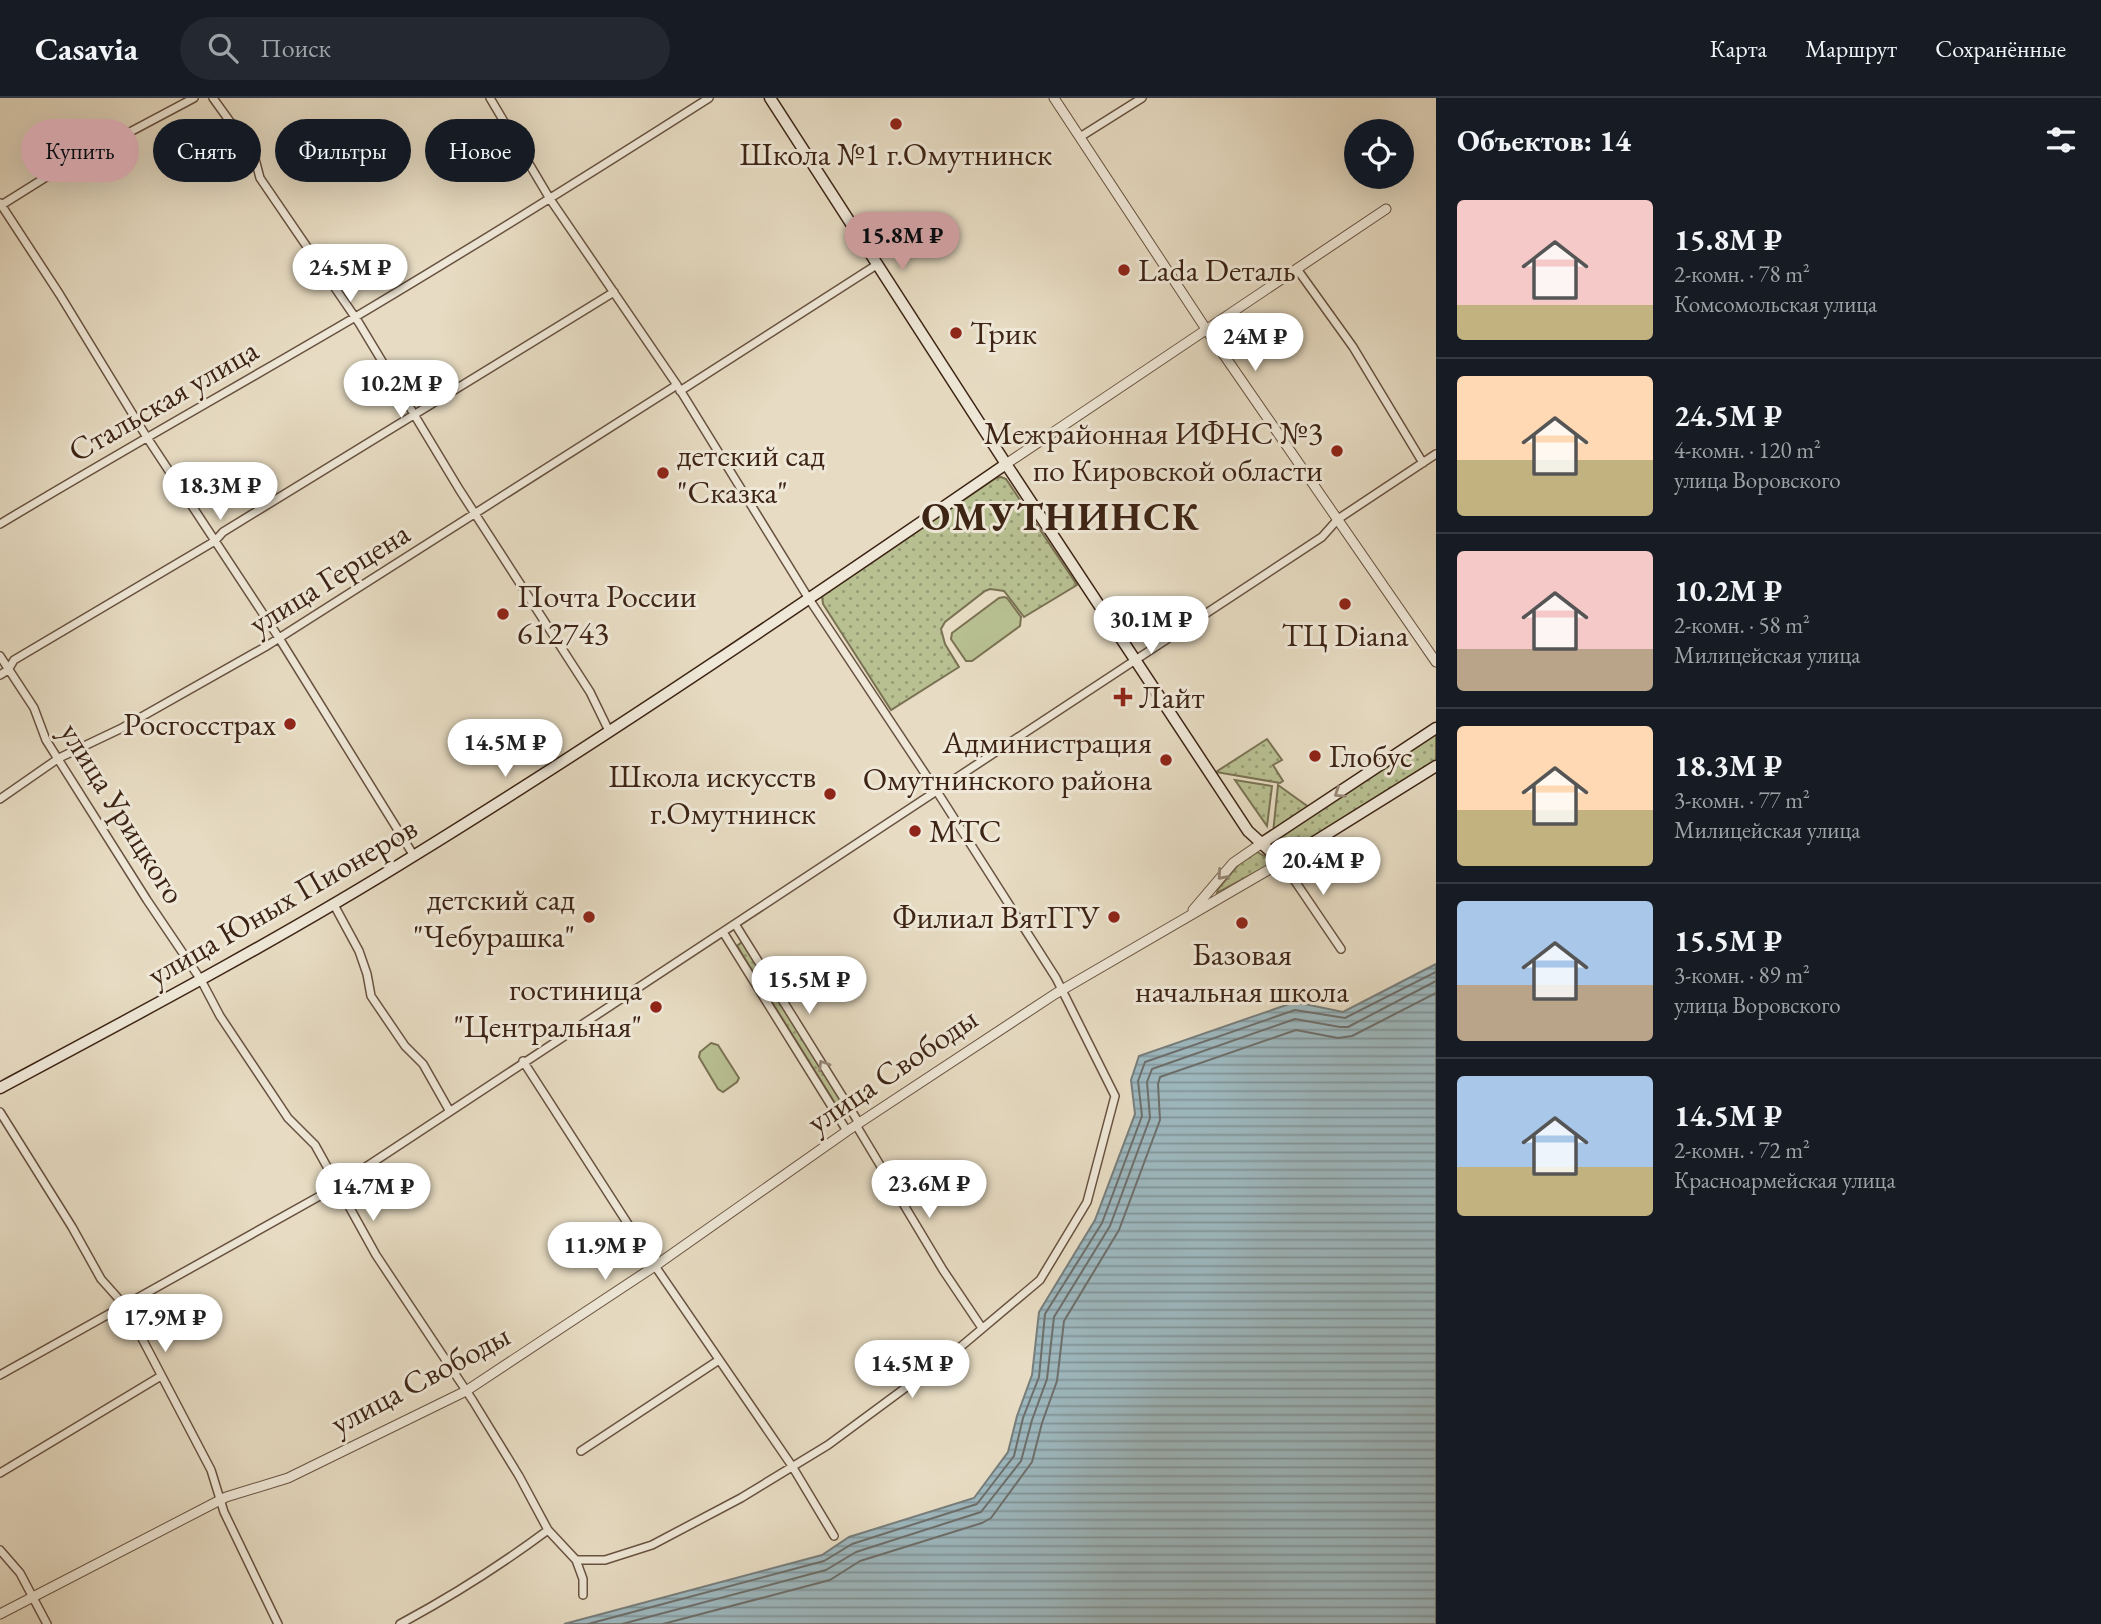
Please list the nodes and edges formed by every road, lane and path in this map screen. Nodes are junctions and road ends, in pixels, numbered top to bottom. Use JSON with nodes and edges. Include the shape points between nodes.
{"nodes":[{"id":1,"x":194,"y":98,"type":"edge"},
{"id":2,"x":213,"y":98,"type":"edge"},
{"id":3,"x":490,"y":98,"type":"edge"},
{"id":4,"x":709,"y":98,"type":"edge"},
{"id":5,"x":770,"y":98,"type":"edge"},
{"id":6,"x":1054,"y":98,"type":"edge"},
{"id":7,"x":1142,"y":98,"type":"edge"},
{"id":8,"x":1080,"y":137,"type":"junction"},
{"id":9,"x":550,"y":199,"type":"junction"},
{"id":10,"x":0,"y":205,"type":"edge"},
{"id":11,"x":1386,"y":209,"type":"dead end"},
{"id":12,"x":878,"y":264,"type":"junction"},
{"id":13,"x":1297,"y":268,"type":"junction"},
{"id":14,"x":614,"y":292,"type":"junction"},
{"id":15,"x":355,"y":317,"type":"junction"},
{"id":16,"x":1206,"y":328,"type":"junction"},
{"id":17,"x":679,"y":388,"type":"junction"},
{"id":18,"x":415,"y":416,"type":"junction"},
{"id":19,"x":146,"y":436,"type":"junction"},
{"id":20,"x":1436,"y":454,"type":"edge"},
{"id":21,"x":1423,"y":463,"type":"junction"},
{"id":22,"x":1006,"y":464,"type":"junction"},
{"id":23,"x":475,"y":515,"type":"junction"},
{"id":24,"x":1338,"y":519,"type":"junction"},
{"id":25,"x":0,"y":524,"type":"edge"},
{"id":26,"x":215,"y":541,"type":"junction"},
{"id":27,"x":809,"y":599,"type":"junction"},
{"id":28,"x":279,"y":638,"type":"junction"},
{"id":29,"x":0,"y":656,"type":"edge"},
{"id":30,"x":1135,"y":660,"type":"junction"},
{"id":31,"x":1436,"y":662,"type":"edge"},
{"id":32,"x":8,"y":670,"type":"junction"},
{"id":33,"x":0,"y":675,"type":"edge"},
{"id":34,"x":1436,"y":728,"type":"edge"},
{"id":35,"x":610,"y":731,"type":"junction"},
{"id":36,"x":59,"y":758,"type":"junction"},
{"id":37,"x":1436,"y":766,"type":"edge"},
{"id":38,"x":936,"y":790,"type":"junction"},
{"id":39,"x":0,"y":799,"type":"edge"},
{"id":40,"x":1262,"y":844,"type":"junction"},
{"id":41,"x":414,"y":856,"type":"junction"},
{"id":42,"x":1282,"y":862,"type":"junction"},
{"id":43,"x":333,"y":903,"type":"junction"},
{"id":44,"x":1190,"y":914,"type":"junction"},
{"id":45,"x":735,"y":924,"type":"junction"},
{"id":46,"x":723,"y":932,"type":"junction"},
{"id":47,"x":1341,"y":949,"type":"dead end"},
{"id":48,"x":201,"y":980,"type":"junction"},
{"id":49,"x":1062,"y":989,"type":"junction"},
{"id":50,"x":523,"y":1061,"type":"junction"},
{"id":51,"x":0,"y":1088,"type":"edge"},
{"id":52,"x":449,"y":1110,"type":"junction"},
{"id":53,"x":0,"y":1112,"type":"edge"},
{"id":54,"x":858,"y":1124,"type":"junction"},
{"id":55,"x":847,"y":1131,"type":"junction"},
{"id":56,"x":336,"y":1186,"type":"junction"},
{"id":57,"x":655,"y":1266,"type":"junction"},
{"id":58,"x":125,"y":1306,"type":"junction"},
{"id":59,"x":982,"y":1328,"type":"junction"},
{"id":60,"x":719,"y":1360,"type":"junction"},
{"id":61,"x":0,"y":1375,"type":"edge"},
{"id":62,"x":161,"y":1376,"type":"junction"},
{"id":63,"x":466,"y":1391,"type":"junction"},
{"id":64,"x":581,"y":1451,"type":"dead end"},
{"id":65,"x":792,"y":1466,"type":"junction"},
{"id":66,"x":0,"y":1473,"type":"edge"},
{"id":67,"x":220,"y":1500,"type":"junction"},
{"id":68,"x":548,"y":1530,"type":"junction"},
{"id":69,"x":834,"y":1536,"type":"dead end"},
{"id":70,"x":0,"y":1550,"type":"edge"},
{"id":71,"x":576,"y":1560,"type":"junction"},
{"id":72,"x":583,"y":1595,"type":"dead end"},
{"id":73,"x":31,"y":1596,"type":"junction"},
{"id":74,"x":0,"y":1614,"type":"edge"},
{"id":75,"x":47,"y":1624,"type":"edge"},
{"id":76,"x":278,"y":1624,"type":"edge"},
{"id":77,"x":400,"y":1624,"type":"edge"}],
"edges":[{"from":1,"to":10,"type":"street"},
{"from":2,"to":15,"type":"street","via":[[254,155],[260,178]]},
{"from":3,"to":9,"type":"street"},
{"from":4,"to":9,"type":"street","name":"Стальская улица"},
{"from":5,"to":12,"type":"main road"},
{"from":6,"to":8,"type":"street"},
{"from":7,"to":8,"type":"street"},
{"from":8,"to":16,"type":"street"},
{"from":9,"to":14,"type":"street"},
{"from":9,"to":15,"type":"street","name":"Стальская улица"},
{"from":10,"to":19,"type":"street"},
{"from":11,"to":13,"type":"street","name":"улица Юных Пионеров"},
{"from":12,"to":17,"type":"street","name":"улица Герцена"},
{"from":12,"to":22,"type":"main road"},
{"from":13,"to":16,"type":"street","name":"улица Юных Пионеров"},
{"from":13,"to":21,"type":"street","via":[[1353,347]]},
{"from":14,"to":17,"type":"street"},
{"from":14,"to":18,"type":"street"},
{"from":15,"to":18,"type":"street"},
{"from":15,"to":19,"type":"street","name":"Стальская улица"},
{"from":16,"to":22,"type":"street","name":"улица Юных Пионеров"},
{"from":16,"to":24,"type":"street"},
{"from":17,"to":23,"type":"street","name":"улица Герцена"},
{"from":17,"to":27,"type":"street"},
{"from":18,"to":23,"type":"street"},
{"from":18,"to":26,"type":"street"},
{"from":19,"to":25,"type":"street","name":"Стальская улица"},
{"from":19,"to":26,"type":"street"},
{"from":20,"to":21,"type":"street"},
{"from":21,"to":24,"type":"street"},
{"from":22,"to":27,"type":"main road","name":"улица Юных Пионеров"},
{"from":22,"to":30,"type":"main road"},
{"from":23,"to":28,"type":"street","name":"улица Герцена"},
{"from":23,"to":35,"type":"street","via":[[590,692]]},
{"from":24,"to":30,"type":"street","via":[[1322,537]]},
{"from":24,"to":31,"type":"street"},
{"from":26,"to":28,"type":"street"},
{"from":26,"to":32,"type":"street","via":[[14,660]]},
{"from":27,"to":35,"type":"main road","name":"улица Юных Пионеров"},
{"from":27,"to":38,"type":"street"},
{"from":28,"to":36,"type":"street","name":"улица Герцена","via":[[120,729]]},
{"from":28,"to":41,"type":"street"},
{"from":29,"to":32,"type":"street","name":"улица Урицкого"},
{"from":30,"to":38,"type":"street"},
{"from":30,"to":40,"type":"main road","via":[[1248,831]]},
{"from":32,"to":33,"type":"street"},
{"from":32,"to":36,"type":"street","name":"улица Урицкого"},
{"from":34,"to":40,"type":"main road","name":"улица Свободы","one_way":true},
{"from":35,"to":41,"type":"main road","name":"улица Юных Пионеров"},
{"from":36,"to":39,"type":"street","name":"улица Герцена"},
{"from":36,"to":48,"type":"street","name":"улица Урицкого"},
{"from":37,"to":42,"type":"main road","name":"улица Свободы"},
{"from":38,"to":45,"type":"street"},
{"from":38,"to":49,"type":"street"},
{"from":40,"to":42,"type":"main road"},
{"from":40,"to":44,"type":"street","name":"улица Свободы","one_way":true,"via":[[1233,863]]},
{"from":41,"to":43,"type":"main road","name":"улица Юных Пионеров"},
{"from":42,"to":44,"type":"street","name":"улица Свободы"},
{"from":42,"to":47,"type":"street"},
{"from":43,"to":48,"type":"main road","name":"улица Юных Пионеров"},
{"from":43,"to":52,"type":"street","via":[[359,951],[371,996],[423,1065]]},
{"from":44,"to":49,"type":"street","name":"улица Свободы"},
{"from":45,"to":46,"type":"street"},
{"from":54,"to":45,"type":"street","one_way":true},
{"from":46,"to":50,"type":"street"},
{"from":46,"to":55,"type":"street"},
{"from":48,"to":51,"type":"main road","name":"улица Юных Пионеров"},
{"from":48,"to":56,"type":"street","name":"улица Урицкого","via":[[289,1118],[319,1153]]},
{"from":49,"to":54,"type":"street","name":"улица Свободы"},
{"from":49,"to":59,"type":"street","via":[[1115,1096],[1089,1195],[1073,1228],[1040,1280]]},
{"from":50,"to":52,"type":"street"},
{"from":50,"to":57,"type":"street"},
{"from":52,"to":56,"type":"street"},
{"from":53,"to":58,"type":"street","via":[[101,1279]]},
{"from":54,"to":55,"type":"street","name":"улица Свободы"},
{"from":54,"to":59,"type":"street"},
{"from":55,"to":57,"type":"street","name":"улица Свободы"},
{"from":56,"to":58,"type":"street"},
{"from":56,"to":63,"type":"street","name":"улица Урицкого"},
{"from":57,"to":60,"type":"street"},
{"from":57,"to":63,"type":"street","name":"улица Свободы"},
{"from":58,"to":61,"type":"street"},
{"from":58,"to":62,"type":"street"},
{"from":59,"to":65,"type":"street","via":[[828,1445]]},
{"from":60,"to":64,"type":"street"},
{"from":60,"to":65,"type":"street"},
{"from":62,"to":66,"type":"street"},
{"from":62,"to":67,"type":"street","via":[[211,1470]]},
{"from":63,"to":67,"type":"street","name":"улица Свободы","via":[[288,1478]]},
{"from":63,"to":68,"type":"street","name":"улица Урицкого"},
{"from":65,"to":69,"type":"street"},
{"from":65,"to":71,"type":"street","via":[[652,1545],[605,1560]]},
{"from":67,"to":73,"type":"street","name":"улица Свободы"},
{"from":67,"to":76,"type":"street"},
{"from":68,"to":71,"type":"street","name":"улица Урицкого"},
{"from":68,"to":77,"type":"street","via":[[457,1593]]},
{"from":70,"to":73,"type":"street","via":[[20,1573]]},
{"from":71,"to":72,"type":"street"},
{"from":73,"to":74,"type":"street","name":"улица Свободы"},
{"from":73,"to":75,"type":"street"}]}
